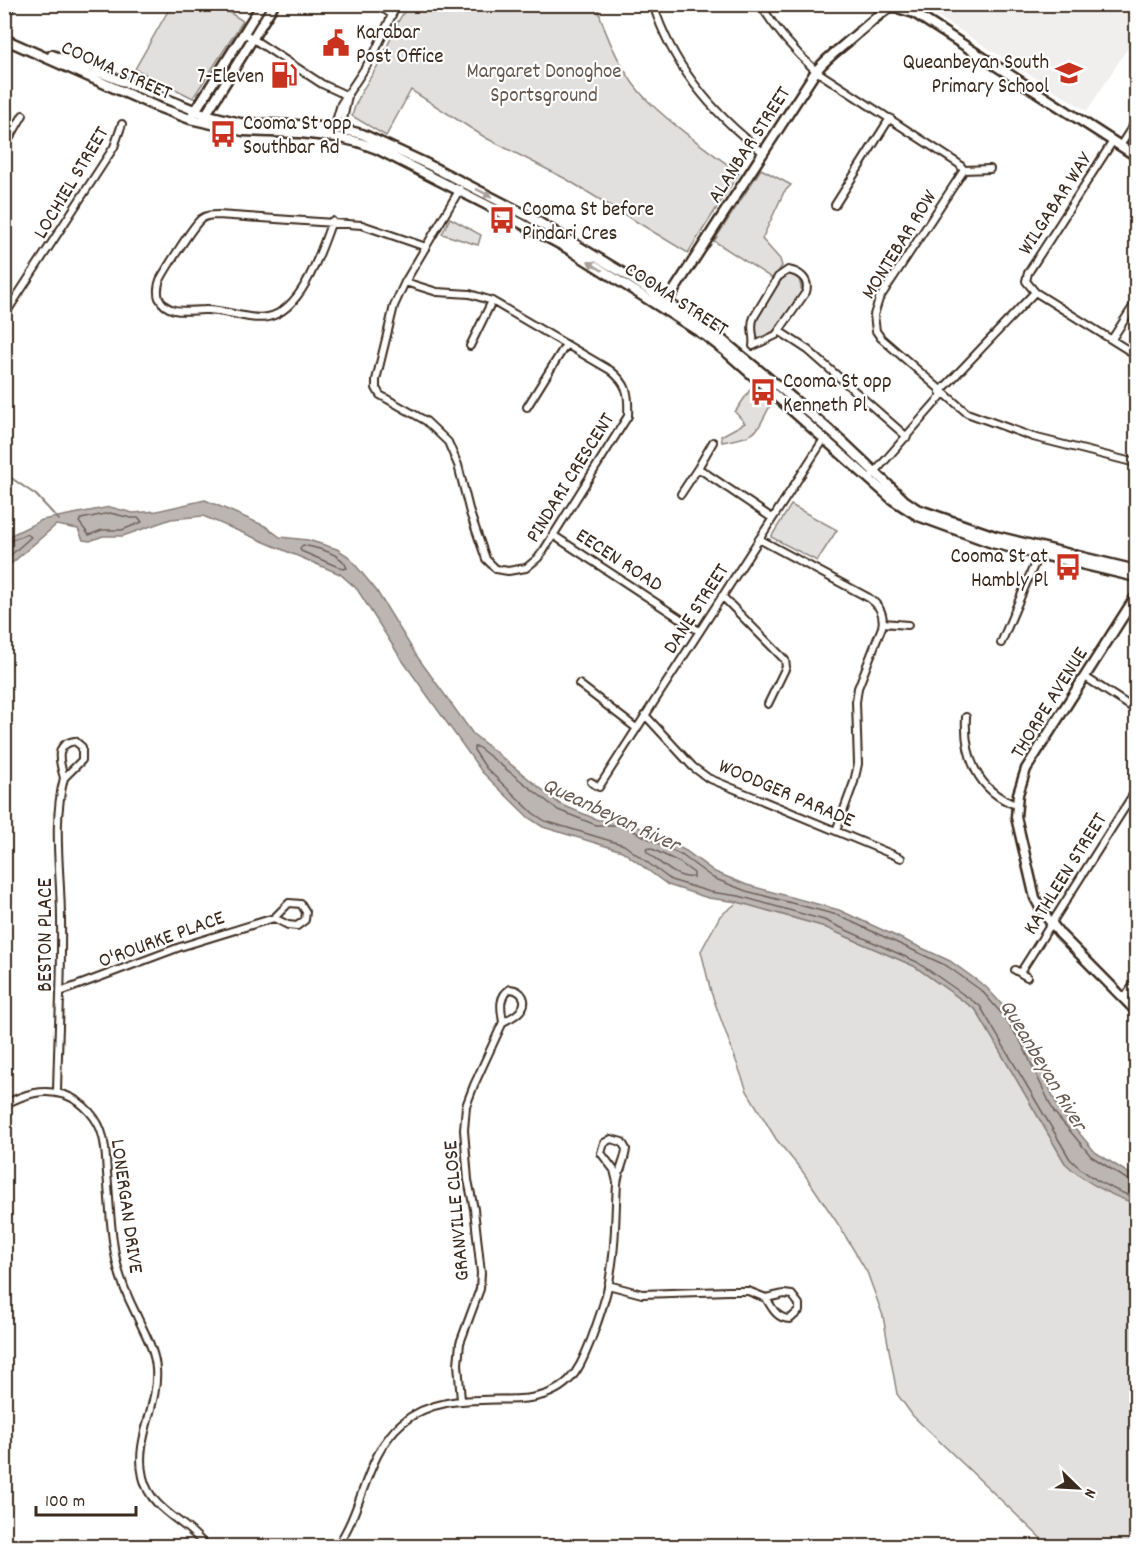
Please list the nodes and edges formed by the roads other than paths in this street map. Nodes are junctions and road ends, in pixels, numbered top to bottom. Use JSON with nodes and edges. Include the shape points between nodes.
{"nodes":[{"id":1,"x":10,"y":4,"type":"edge"},
{"id":2,"x":262,"y":4,"type":"edge"},
{"id":3,"x":274,"y":4,"type":"edge"},
{"id":4,"x":377,"y":4,"type":"edge"},
{"id":5,"x":397,"y":4,"type":"edge"},
{"id":6,"x":653,"y":4,"type":"edge"},
{"id":7,"x":760,"y":4,"type":"edge"},
{"id":8,"x":907,"y":4,"type":"edge"},
{"id":9,"x":889,"y":6,"type":"edge"},
{"id":10,"x":914,"y":13,"type":"junction"},
{"id":11,"x":392,"y":14,"type":"junction"},
{"id":12,"x":4,"y":18,"type":"edge"},
{"id":13,"x":244,"y":33,"type":"junction"},
{"id":14,"x":252,"y":38,"type":"junction"},
{"id":15,"x":4,"y":39,"type":"edge"},
{"id":16,"x":816,"y":71,"type":"junction"},
{"id":17,"x":348,"y":96,"type":"junction"},
{"id":18,"x":23,"y":115,"type":"dead end"},
{"id":19,"x":192,"y":115,"type":"junction"},
{"id":20,"x":203,"y":118,"type":"junction"},
{"id":21,"x":890,"y":118,"type":"junction"},
{"id":22,"x":1137,"y":121,"type":"edge"},
{"id":23,"x":122,"y":124,"type":"dead end"},
{"id":24,"x":337,"y":131,"type":"junction"},
{"id":25,"x":1117,"y":144,"type":"junction"},
{"id":26,"x":4,"y":148,"type":"edge"},
{"id":27,"x":764,"y":153,"type":"junction"},
{"id":28,"x":1137,"y":156,"type":"edge"},
{"id":29,"x":964,"y":170,"type":"junction"},
{"id":30,"x":990,"y":170,"type":"dead end"},
{"id":31,"x":461,"y":187,"type":"junction"},
{"id":32,"x":835,"y":205,"type":"dead end"},
{"id":33,"x":332,"y":221,"type":"junction"},
{"id":34,"x":426,"y":247,"type":"junction"},
{"id":35,"x":405,"y":282,"type":"junction"},
{"id":36,"x":1035,"y":292,"type":"junction"},
{"id":37,"x":492,"y":301,"type":"junction"},
{"id":38,"x":1137,"y":302,"type":"edge"},
{"id":39,"x":665,"y":306,"type":"junction"},
{"id":40,"x":4,"y":316,"type":"edge"},
{"id":41,"x":779,"y":331,"type":"junction"},
{"id":42,"x":1112,"y":339,"type":"junction"},
{"id":43,"x":470,"y":346,"type":"dead end"},
{"id":44,"x":565,"y":346,"type":"junction"},
{"id":45,"x":753,"y":346,"type":"junction"},
{"id":46,"x":1137,"y":355,"type":"edge"},
{"id":47,"x":741,"y":360,"type":"junction"},
{"id":48,"x":941,"y":393,"type":"junction"},
{"id":49,"x":801,"y":406,"type":"junction"},
{"id":50,"x":527,"y":407,"type":"dead end"},
{"id":51,"x":907,"y":437,"type":"junction"},
{"id":52,"x":824,"y":439,"type":"junction"},
{"id":53,"x":713,"y":442,"type":"dead end"},
{"id":54,"x":860,"y":459,"type":"junction"},
{"id":55,"x":1137,"y":464,"type":"edge"},
{"id":56,"x":698,"y":468,"type":"junction"},
{"id":57,"x":872,"y":476,"type":"junction"},
{"id":58,"x":681,"y":494,"type":"dead end"},
{"id":59,"x":772,"y":518,"type":"junction"},
{"id":60,"x":553,"y":536,"type":"junction"},
{"id":61,"x":759,"y":539,"type":"junction"},
{"id":62,"x":1039,"y":551,"type":"junction"},
{"id":63,"x":1137,"y":570,"type":"edge"},
{"id":64,"x":1137,"y":577,"type":"edge"},
{"id":65,"x":722,"y":596,"type":"junction"},
{"id":66,"x":1137,"y":596,"type":"edge"},
{"id":67,"x":883,"y":623,"type":"junction"},
{"id":68,"x":908,"y":626,"type":"dead end"},
{"id":69,"x":699,"y":630,"type":"junction"},
{"id":70,"x":1000,"y":643,"type":"dead end"},
{"id":71,"x":1085,"y":677,"type":"junction"},
{"id":72,"x":579,"y":684,"type":"dead end"},
{"id":73,"x":768,"y":704,"type":"dead end"},
{"id":74,"x":1137,"y":710,"type":"edge"},
{"id":75,"x":645,"y":715,"type":"junction"},
{"id":76,"x":966,"y":717,"type":"dead end"},
{"id":77,"x":636,"y":728,"type":"junction"},
{"id":78,"x":64,"y":778,"type":"junction"},
{"id":79,"x":591,"y":782,"type":"dead end"},
{"id":80,"x":1137,"y":790,"type":"edge"},
{"id":81,"x":1016,"y":805,"type":"junction"},
{"id":82,"x":836,"y":831,"type":"junction"},
{"id":83,"x":901,"y":858,"type":"dead end"},
{"id":84,"x":274,"y":918,"type":"junction"},
{"id":85,"x":1052,"y":924,"type":"junction"},
{"id":86,"x":1027,"y":977,"type":"dead end"},
{"id":87,"x":1137,"y":981,"type":"edge"},
{"id":88,"x":60,"y":992,"type":"junction"},
{"id":89,"x":1124,"y":999,"type":"junction"},
{"id":90,"x":1137,"y":1011,"type":"edge"},
{"id":91,"x":503,"y":1022,"type":"junction"},
{"id":92,"x":57,"y":1093,"type":"junction"},
{"id":93,"x":4,"y":1105,"type":"edge"},
{"id":94,"x":623,"y":1159,"type":"junction"},
{"id":95,"x":605,"y":1160,"type":"junction"},
{"id":96,"x":617,"y":1182,"type":"junction"},
{"id":97,"x":608,"y":1285,"type":"junction"},
{"id":98,"x":766,"y":1298,"type":"junction"},
{"id":99,"x":461,"y":1400,"type":"junction"},
{"id":100,"x":205,"y":1546,"type":"edge"},
{"id":101,"x":337,"y":1546,"type":"edge"}],
"edges":[{"from":1,"to":12,"type":"main road"},
{"from":2,"to":13,"type":"main road"},
{"from":3,"to":14,"type":"main road"},
{"from":4,"to":11,"type":"street"},
{"from":5,"to":11,"type":"street"},
{"from":6,"to":27,"type":"street","via":[[669,44],[690,77],[722,116]]},
{"from":7,"to":16,"type":"street","via":[[773,26]]},
{"from":8,"to":10,"type":"main road"},
{"from":9,"to":10,"type":"main road"},
{"from":9,"to":16,"type":"main road","name":"ALANBAR STREET"},
{"from":10,"to":25,"type":"main road"},
{"from":11,"to":17,"type":"street","via":[[373,56]]},
{"from":13,"to":14,"type":"street"},
{"from":13,"to":19,"type":"main road"},
{"from":14,"to":17,"type":"street","via":[[322,84]]},
{"from":14,"to":20,"type":"main road"},
{"from":15,"to":19,"type":"main road","name":"COOMA STREET","via":[[84,66],[155,106]]},
{"from":16,"to":21,"type":"street"},
{"from":16,"to":27,"type":"main road","name":"ALANBAR STREET"},
{"from":17,"to":24,"type":"street"},
{"from":18,"to":26,"type":"street"},
{"from":19,"to":20,"type":"main road","name":"COOMA STREET"},
{"from":20,"to":24,"type":"main road","name":"COOMA STREET","via":[[243,131]]},
{"from":21,"to":29,"type":"street"},
{"from":21,"to":32,"type":"street"},
{"from":22,"to":25,"type":"street","name":"WILGABAR WAY"},
{"from":23,"to":40,"type":"street","name":"LOCHIEL STREET","via":[[114,147]]},
{"from":24,"to":31,"type":"main road","name":"COOMA STREET","via":[[362,134]]},
{"from":25,"to":28,"type":"main road"},
{"from":25,"to":36,"type":"street","name":"WILGABAR WAY","via":[[1028,273],[1026,284]]},
{"from":27,"to":39,"type":"main road","name":"ALANBAR STREET"},
{"from":29,"to":30,"type":"street"},
{"from":29,"to":48,"type":"street","name":"MONTEBAR ROW","via":[[879,299],[874,323],[881,338]]},
{"from":31,"to":34,"type":"street","name":"PINDARI CRESCENT"},
{"from":31,"to":39,"type":"main road","name":"COOMA STREET","via":[[530,217]]},
{"from":33,"to":33,"type":"street","via":[[206,216],[160,280],[159,298],[175,311],[214,310],[269,317],[292,304]]},
{"from":33,"to":34,"type":"street","via":[[362,225]]},
{"from":34,"to":35,"type":"street","name":"PINDARI CRESCENT"},
{"from":35,"to":37,"type":"street","name":"PINDARI CRESCENT"},
{"from":35,"to":60,"type":"street","name":"PINDARI CRESCENT","via":[[394,306],[376,380],[380,395],[426,421],[448,442],[486,559],[496,568],[526,568]]},
{"from":36,"to":42,"type":"street"},
{"from":36,"to":48,"type":"street"},
{"from":37,"to":43,"type":"street"},
{"from":37,"to":44,"type":"street","name":"PINDARI CRESCENT"},
{"from":38,"to":42,"type":"street"},
{"from":39,"to":47,"type":"main road","name":"COOMA STREET","via":[[715,334]]},
{"from":41,"to":45,"type":"street"},
{"from":41,"to":45,"type":"street","via":[[807,288],[806,280],[791,270],[778,278],[755,315],[751,324]]},
{"from":41,"to":51,"type":"street","via":[[808,350]]},
{"from":42,"to":46,"type":"street"},
{"from":44,"to":50,"type":"street"},
{"from":44,"to":60,"type":"street","name":"PINDARI CRESCENT","via":[[620,378],[628,394],[628,416]]},
{"from":45,"to":47,"type":"street"},
{"from":47,"to":49,"type":"main road","name":"COOMA STREET"},
{"from":47,"to":52,"type":"main road","name":"COOMA STREET"},
{"from":48,"to":51,"type":"street"},
{"from":48,"to":55,"type":"street","via":[[967,413],[989,423]]},
{"from":49,"to":52,"type":"main road","via":[[822,428]]},
{"from":49,"to":54,"type":"main road","name":"COOMA STREET"},
{"from":51,"to":57,"type":"street"},
{"from":52,"to":54,"type":"main road"},
{"from":52,"to":57,"type":"main road","name":"COOMA STREET"},
{"from":52,"to":59,"type":"street","name":"DANE STREET"},
{"from":53,"to":56,"type":"street"},
{"from":54,"to":57,"type":"main road","name":"COOMA STREET"},
{"from":56,"to":58,"type":"street"},
{"from":56,"to":59,"type":"street"},
{"from":57,"to":62,"type":"main road","name":"COOMA STREET","via":[[901,507],[918,516],[992,543]]},
{"from":59,"to":61,"type":"street","name":"DANE STREET"},
{"from":60,"to":69,"type":"street","name":"EECEN ROAD"},
{"from":61,"to":65,"type":"street","name":"DANE STREET"},
{"from":61,"to":67,"type":"street","via":[[874,601]]},
{"from":62,"to":63,"type":"main road","name":"COOMA STREET"},
{"from":62,"to":64,"type":"main road","name":"COOMA STREET"},
{"from":62,"to":70,"type":"street"},
{"from":65,"to":69,"type":"street","name":"DANE STREET"},
{"from":65,"to":73,"type":"street","via":[[786,662]]},
{"from":66,"to":71,"type":"main road","name":"THORPE AVENUE"},
{"from":67,"to":68,"type":"street"},
{"from":67,"to":82,"type":"street","via":[[858,688],[858,764]]},
{"from":69,"to":75,"type":"street","name":"DANE STREET"},
{"from":71,"to":74,"type":"street"},
{"from":71,"to":81,"type":"main road","name":"THORPE AVENUE","via":[[1026,769]]},
{"from":72,"to":77,"type":"street"},
{"from":75,"to":77,"type":"street","name":"DANE STREET"},
{"from":75,"to":82,"type":"street","name":"WOODGER PARADE","via":[[708,778]]},
{"from":76,"to":81,"type":"street","via":[[965,736],[973,765],[987,788]]},
{"from":77,"to":79,"type":"street","name":"DANE STREET","via":[[599,787]]},
{"from":78,"to":78,"type":"street","name":"BESTON PLACE","via":[[60,750],[75,741],[82,747],[82,760]]},
{"from":78,"to":88,"type":"street","name":"BESTON PLACE","via":[[58,823]]},
{"from":80,"to":85,"type":"street","name":"KATHLEEN STREET"},
{"from":81,"to":85,"type":"main road","name":"THORPE AVENUE","via":[[1035,898]]},
{"from":82,"to":83,"type":"street","name":"WOODGER PARADE"},
{"from":84,"to":84,"type":"street","name":"O'ROURKE PLACE","via":[[284,906],[294,902],[306,912],[305,920],[297,926]]},
{"from":84,"to":88,"type":"street","name":"O'ROURKE PLACE","via":[[180,947]]},
{"from":85,"to":86,"type":"street","name":"KATHLEEN STREET","via":[[1017,971]]},
{"from":85,"to":89,"type":"main road","name":"THORPE AVENUE"},
{"from":87,"to":89,"type":"street"},
{"from":88,"to":92,"type":"street","name":"BESTON PLACE"},
{"from":89,"to":90,"type":"main road","name":"THORPE AVENUE"},
{"from":91,"to":91,"type":"street","name":"GRANVILLE CLOSE","via":[[503,995],[516,989],[522,994],[523,1006]]},
{"from":91,"to":99,"type":"street","name":"GRANVILLE CLOSE","via":[[466,1106],[468,1180],[482,1273],[460,1343]]},
{"from":92,"to":93,"type":"street","via":[[34,1093]]},
{"from":92,"to":100,"type":"street","name":"LONERGAN DRIVE","via":[[80,1103],[103,1136],[116,1260],[156,1362],[143,1440],[143,1477],[155,1502]]},
{"from":94,"to":95,"type":"street","via":[[616,1163]]},
{"from":94,"to":95,"type":"street","via":[[625,1145],[611,1138],[601,1148]]},
{"from":94,"to":96,"type":"street"},
{"from":95,"to":96,"type":"street","via":[[614,1170]]},
{"from":96,"to":97,"type":"street"},
{"from":97,"to":98,"type":"street","via":[[642,1294],[748,1291]]},
{"from":97,"to":99,"type":"street","via":[[585,1356],[569,1380],[538,1397]]},
{"from":98,"to":98,"type":"street","via":[[792,1295],[800,1304],[799,1311],[790,1319],[781,1317]]},
{"from":99,"to":101,"type":"street","via":[[423,1410],[395,1430],[378,1453]]}]}
